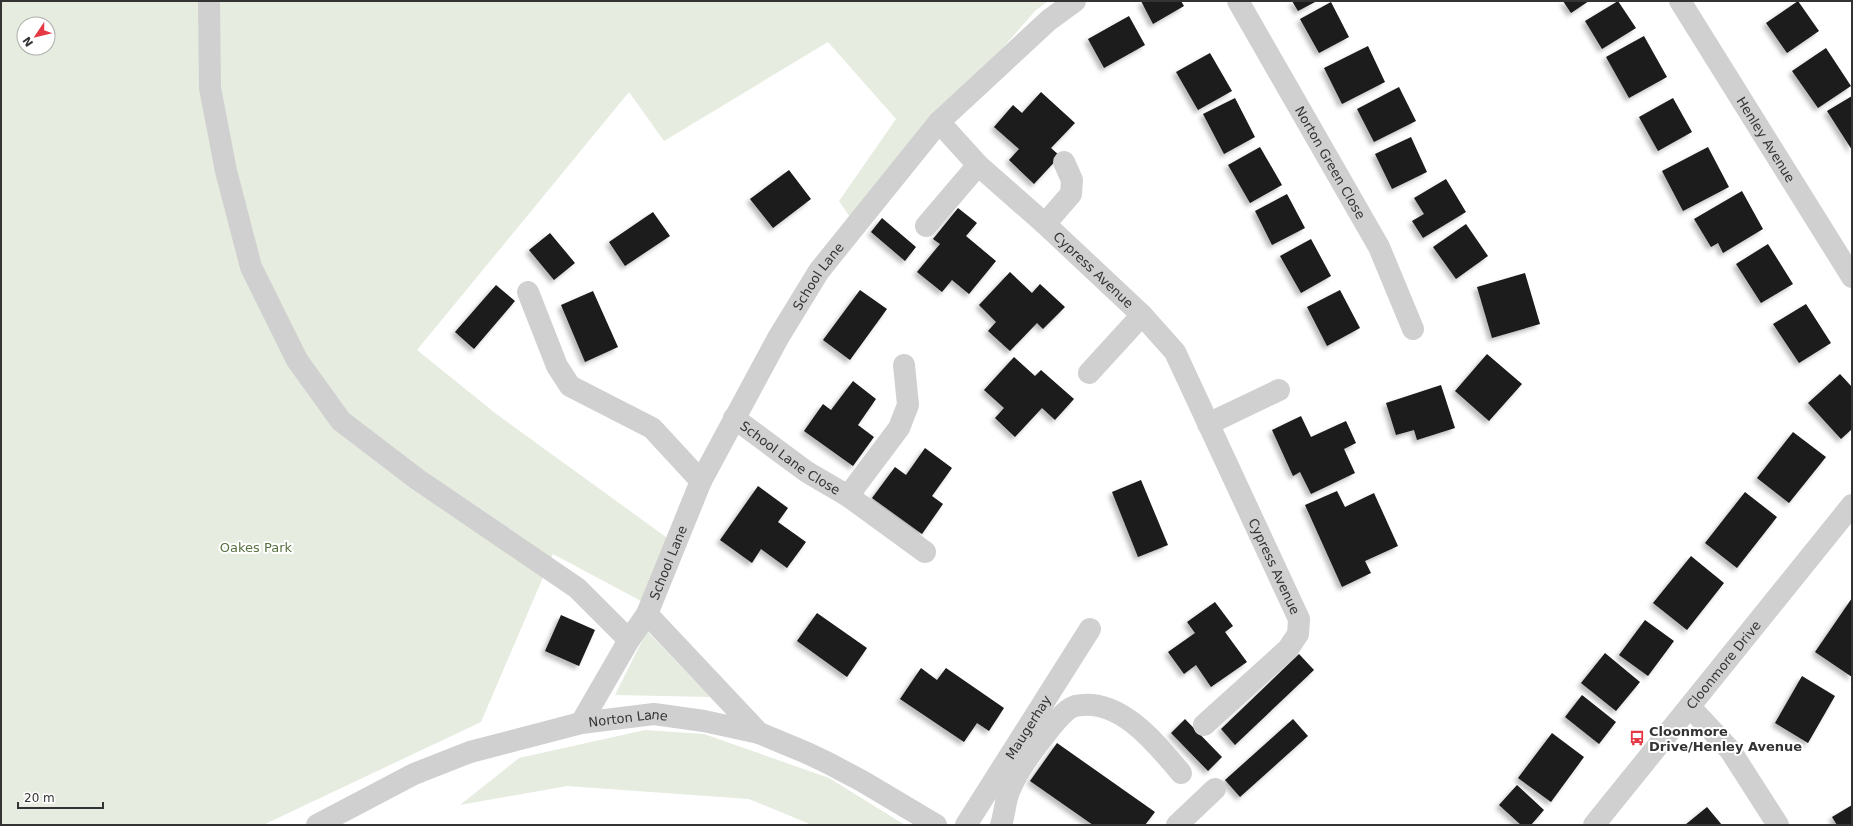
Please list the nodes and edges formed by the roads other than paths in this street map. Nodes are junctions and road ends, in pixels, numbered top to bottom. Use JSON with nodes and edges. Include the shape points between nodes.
{"nodes":[{"id":1,"x":209,"y":1,"type":"edge"},
{"id":2,"x":1075,"y":1,"type":"edge"},
{"id":3,"x":1238,"y":1,"type":"edge"},
{"id":4,"x":1680,"y":1,"type":"edge"},
{"id":5,"x":939,"y":122,"type":"junction"},
{"id":6,"x":1064,"y":162,"type":"dead end"},
{"id":7,"x":978,"y":165,"type":"junction"},
{"id":8,"x":1045,"y":224,"type":"junction"},
{"id":9,"x":926,"y":226,"type":"dead end"},
{"id":10,"x":1852,"y":277,"type":"edge"},
{"id":11,"x":528,"y":292,"type":"dead end"},
{"id":12,"x":1142,"y":315,"type":"junction"},
{"id":13,"x":1413,"y":329,"type":"dead end"},
{"id":14,"x":904,"y":365,"type":"dead end"},
{"id":15,"x":1089,"y":373,"type":"dead end"},
{"id":16,"x":1279,"y":390,"type":"dead end"},
{"id":17,"x":734,"y":418,"type":"junction"},
{"id":18,"x":1208,"y":424,"type":"junction"},
{"id":19,"x":701,"y":481,"type":"junction"},
{"id":20,"x":848,"y":496,"type":"junction"},
{"id":21,"x":1852,"y":505,"type":"edge"},
{"id":22,"x":925,"y":552,"type":"dead end"},
{"id":23,"x":647,"y":614,"type":"junction"},
{"id":24,"x":1090,"y":629,"type":"dead end"},
{"id":25,"x":629,"y":640,"type":"junction"},
{"id":26,"x":1691,"y":708,"type":"junction"},
{"id":27,"x":581,"y":723,"type":"junction"},
{"id":28,"x":1204,"y":725,"type":"dead end"},
{"id":29,"x":758,"y":733,"type":"junction"},
{"id":30,"x":1181,"y":773,"type":"dead end"},
{"id":31,"x":1215,"y":789,"type":"dead end"},
{"id":32,"x":317,"y":825,"type":"edge"},
{"id":33,"x":936,"y":825,"type":"edge"},
{"id":34,"x":966,"y":825,"type":"edge"},
{"id":35,"x":1000,"y":825,"type":"edge"},
{"id":36,"x":1177,"y":825,"type":"edge"},
{"id":37,"x":1594,"y":825,"type":"edge"},
{"id":38,"x":1778,"y":825,"type":"edge"}],
"edges":[{"from":1,"to":25,"type":"street","via":[[210,88],[226,171],[251,267],[297,360],[340,420],[417,479],[577,588]]},
{"from":2,"to":5,"type":"street","name":"School Lane","via":[[1049,20]]},
{"from":3,"to":13,"type":"street","name":"Norton Green Close","via":[[1380,247]]},
{"from":4,"to":10,"type":"street","name":"Henley Avenue"},
{"from":5,"to":7,"type":"street","name":"Cypress Avenue"},
{"from":5,"to":17,"type":"street","name":"School Lane","via":[[818,271]]},
{"from":6,"to":8,"type":"street","name":"Cypress Avenue","via":[[1072,180],[1071,194]]},
{"from":7,"to":8,"type":"street","name":"Cypress Avenue"},
{"from":7,"to":9,"type":"street"},
{"from":8,"to":12,"type":"street","name":"Cypress Avenue"},
{"from":11,"to":19,"type":"street","via":[[557,366],[570,386],[652,428]]},
{"from":12,"to":15,"type":"street","name":"Cypress Avenue"},
{"from":12,"to":18,"type":"street","name":"Cypress Avenue","via":[[1176,352]]},
{"from":14,"to":20,"type":"street","name":"School Lane Close","via":[[908,404],[900,428]]},
{"from":16,"to":18,"type":"street"},
{"from":17,"to":19,"type":"street","name":"School Lane"},
{"from":17,"to":20,"type":"street","name":"School Lane Close","via":[[807,472]]},
{"from":18,"to":28,"type":"street","name":"Cypress Avenue","via":[[1299,618],[1298,634],[1288,649]]},
{"from":19,"to":23,"type":"street","name":"School Lane"},
{"from":20,"to":22,"type":"street","name":"School Lane Close"},
{"from":21,"to":26,"type":"street","name":"Cloonmore Drive"},
{"from":23,"to":25,"type":"street","name":"School Lane"},
{"from":23,"to":29,"type":"street","name":"School Lane"},
{"from":24,"to":34,"type":"street","name":"Maugerhay"},
{"from":25,"to":27,"type":"street","name":"School Lane"},
{"from":26,"to":37,"type":"street","name":"Cloonmore Drive"},
{"from":26,"to":38,"type":"street","via":[[1730,750]]},
{"from":27,"to":29,"type":"street","name":"Norton Lane","via":[[654,714],[704,721]]},
{"from":27,"to":32,"type":"street","name":"Norton Lane","via":[[470,752],[414,774]]},
{"from":29,"to":33,"type":"street","name":"Norton Lane","via":[[807,753],[862,781]]},
{"from":30,"to":35,"type":"street","via":[[1150,736],[1119,713],[1098,705],[1074,706],[1054,723],[1010,787]]},
{"from":31,"to":36,"type":"street"}]}
